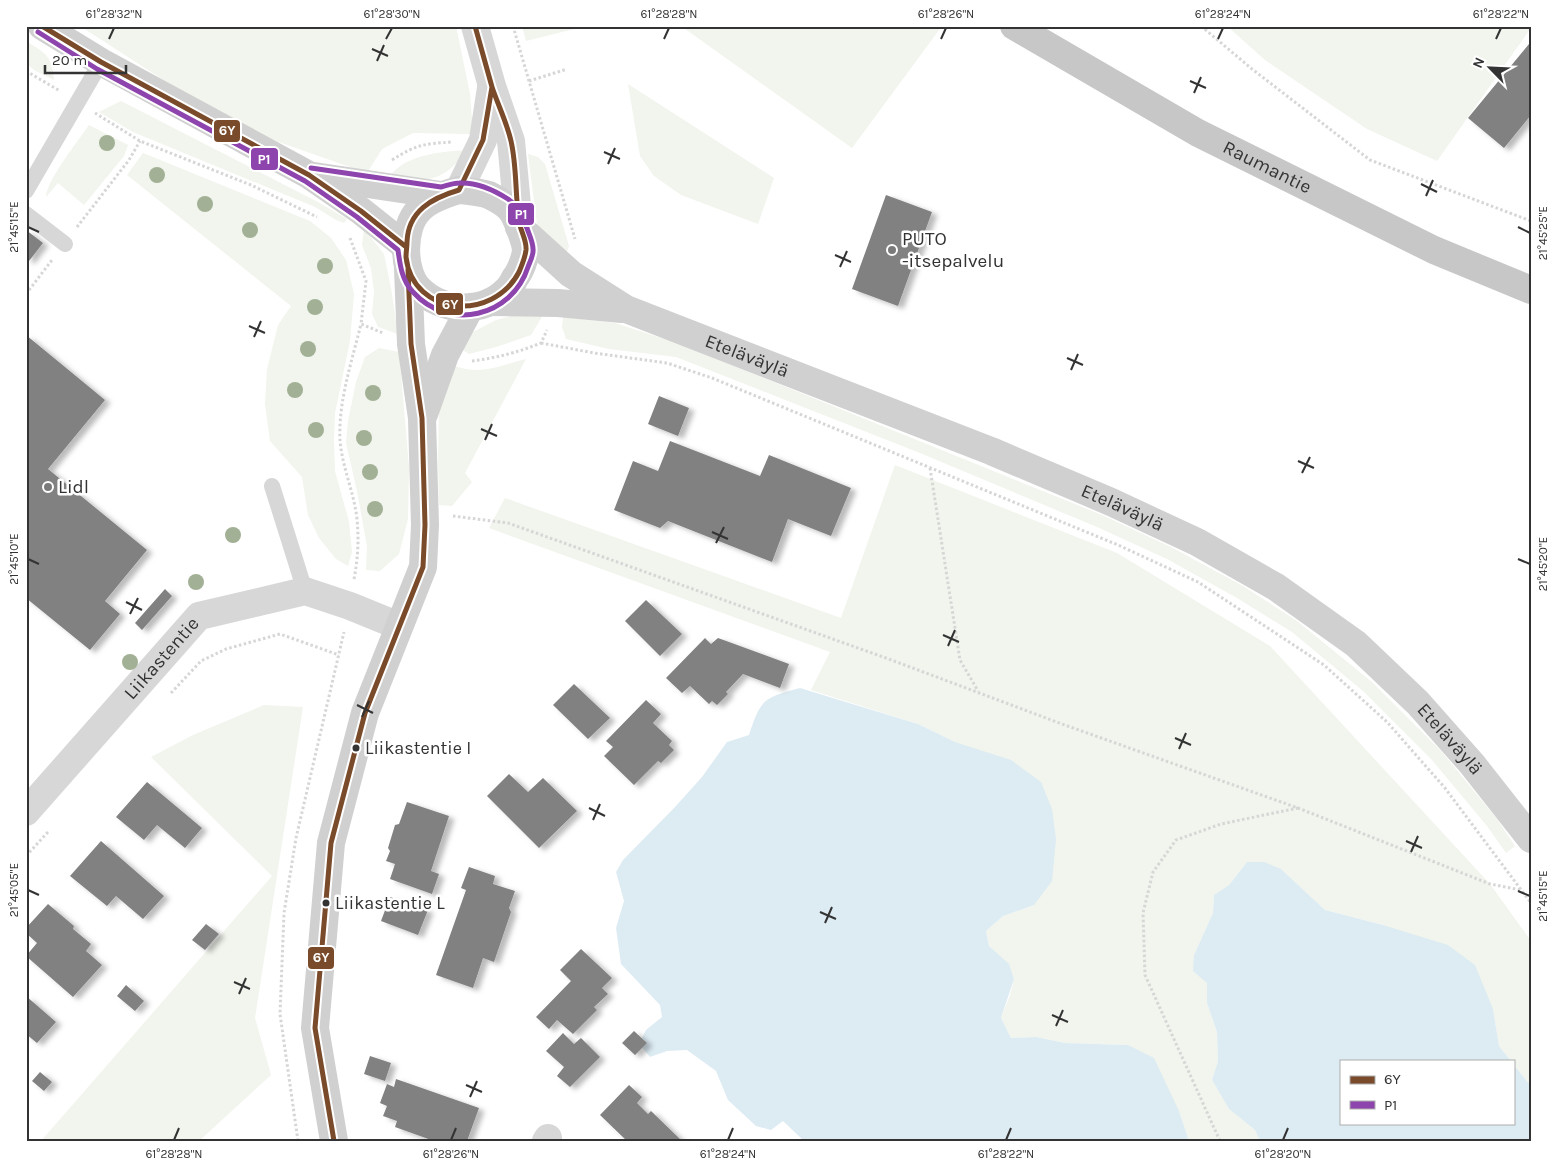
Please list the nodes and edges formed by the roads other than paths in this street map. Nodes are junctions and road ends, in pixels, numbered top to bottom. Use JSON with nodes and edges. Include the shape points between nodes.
{"nodes":[{"id":1,"x":42,"y":26,"type":"edge"},
{"id":2,"x":475,"y":26,"type":"edge"},
{"id":3,"x":1014,"y":26,"type":"edge"},
{"id":4,"x":101,"y":62,"type":"junction"},
{"id":5,"x":492,"y":86,"type":"junction"},
{"id":6,"x":309,"y":175,"type":"junction"},
{"id":7,"x":26,"y":191,"type":"edge"},
{"id":8,"x":450,"y":192,"type":"junction"},
{"id":9,"x":26,"y":214,"type":"edge"},
{"id":10,"x":519,"y":227,"type":"junction"},
{"id":11,"x":65,"y":244,"type":"road end"},
{"id":12,"x":407,"y":258,"type":"junction"},
{"id":13,"x":1531,"y":290,"type":"edge"},
{"id":14,"x":480,"y":305,"type":"junction"},
{"id":15,"x":626,"y":310,"type":"junction"},
{"id":16,"x":422,"y":418,"type":"junction"},
{"id":17,"x":272,"y":486,"type":"dead end"},
{"id":18,"x":305,"y":591,"type":"junction"},
{"id":19,"x":398,"y":626,"type":"junction"},
{"id":20,"x":26,"y":812,"type":"edge"},
{"id":21,"x":1531,"y":839,"type":"edge"},
{"id":22,"x":334,"y":1141,"type":"edge"}],
"edges":[{"from":1,"to":4,"type":"main road"},
{"from":2,"to":5,"type":"street"},
{"from":3,"to":13,"type":"highway","name":"Raumantie","via":[[1198,134],[1434,250]]},
{"from":4,"to":6,"type":"main road"},
{"from":4,"to":7,"type":"lane"},
{"from":5,"to":8,"type":"street","via":[[483,140]]},
{"from":5,"to":10,"type":"street","via":[[511,141]]},
{"from":6,"to":8,"type":"main road"},
{"from":6,"to":12,"type":"main road","via":[[361,211]]},
{"from":8,"to":10,"type":"main road","via":[[489,196],[511,210]]},
{"from":8,"to":12,"type":"main road","via":[[418,210],[409,229]]},
{"from":9,"to":11,"type":"lane"},
{"from":10,"to":14,"type":"main road","via":[[526,250],[518,274],[506,290]]},
{"from":10,"to":15,"type":"main road","name":"Eteläväylä","via":[[571,274]]},
{"from":12,"to":14,"type":"main road","via":[[418,287],[439,303]]},
{"from":12,"to":16,"type":"main road","via":[[411,344]]},
{"from":14,"to":15,"type":"main road","name":"Eteläväylä","via":[[558,303]]},
{"from":14,"to":16,"type":"main road","via":[[446,355]]},
{"from":15,"to":21,"type":"main road","name":"Eteläväylä","via":[[982,448],[1111,502],[1197,542],[1276,587],[1356,644],[1418,703],[1472,764]]},
{"from":16,"to":19,"type":"main road","via":[[423,567]]},
{"from":17,"to":18,"type":"lane"},
{"from":18,"to":19,"type":"street"},
{"from":18,"to":20,"type":"street","name":"Liikastentie","via":[[199,616]]},
{"from":19,"to":22,"type":"main road","via":[[364,713],[331,843],[315,1028]]}]}
